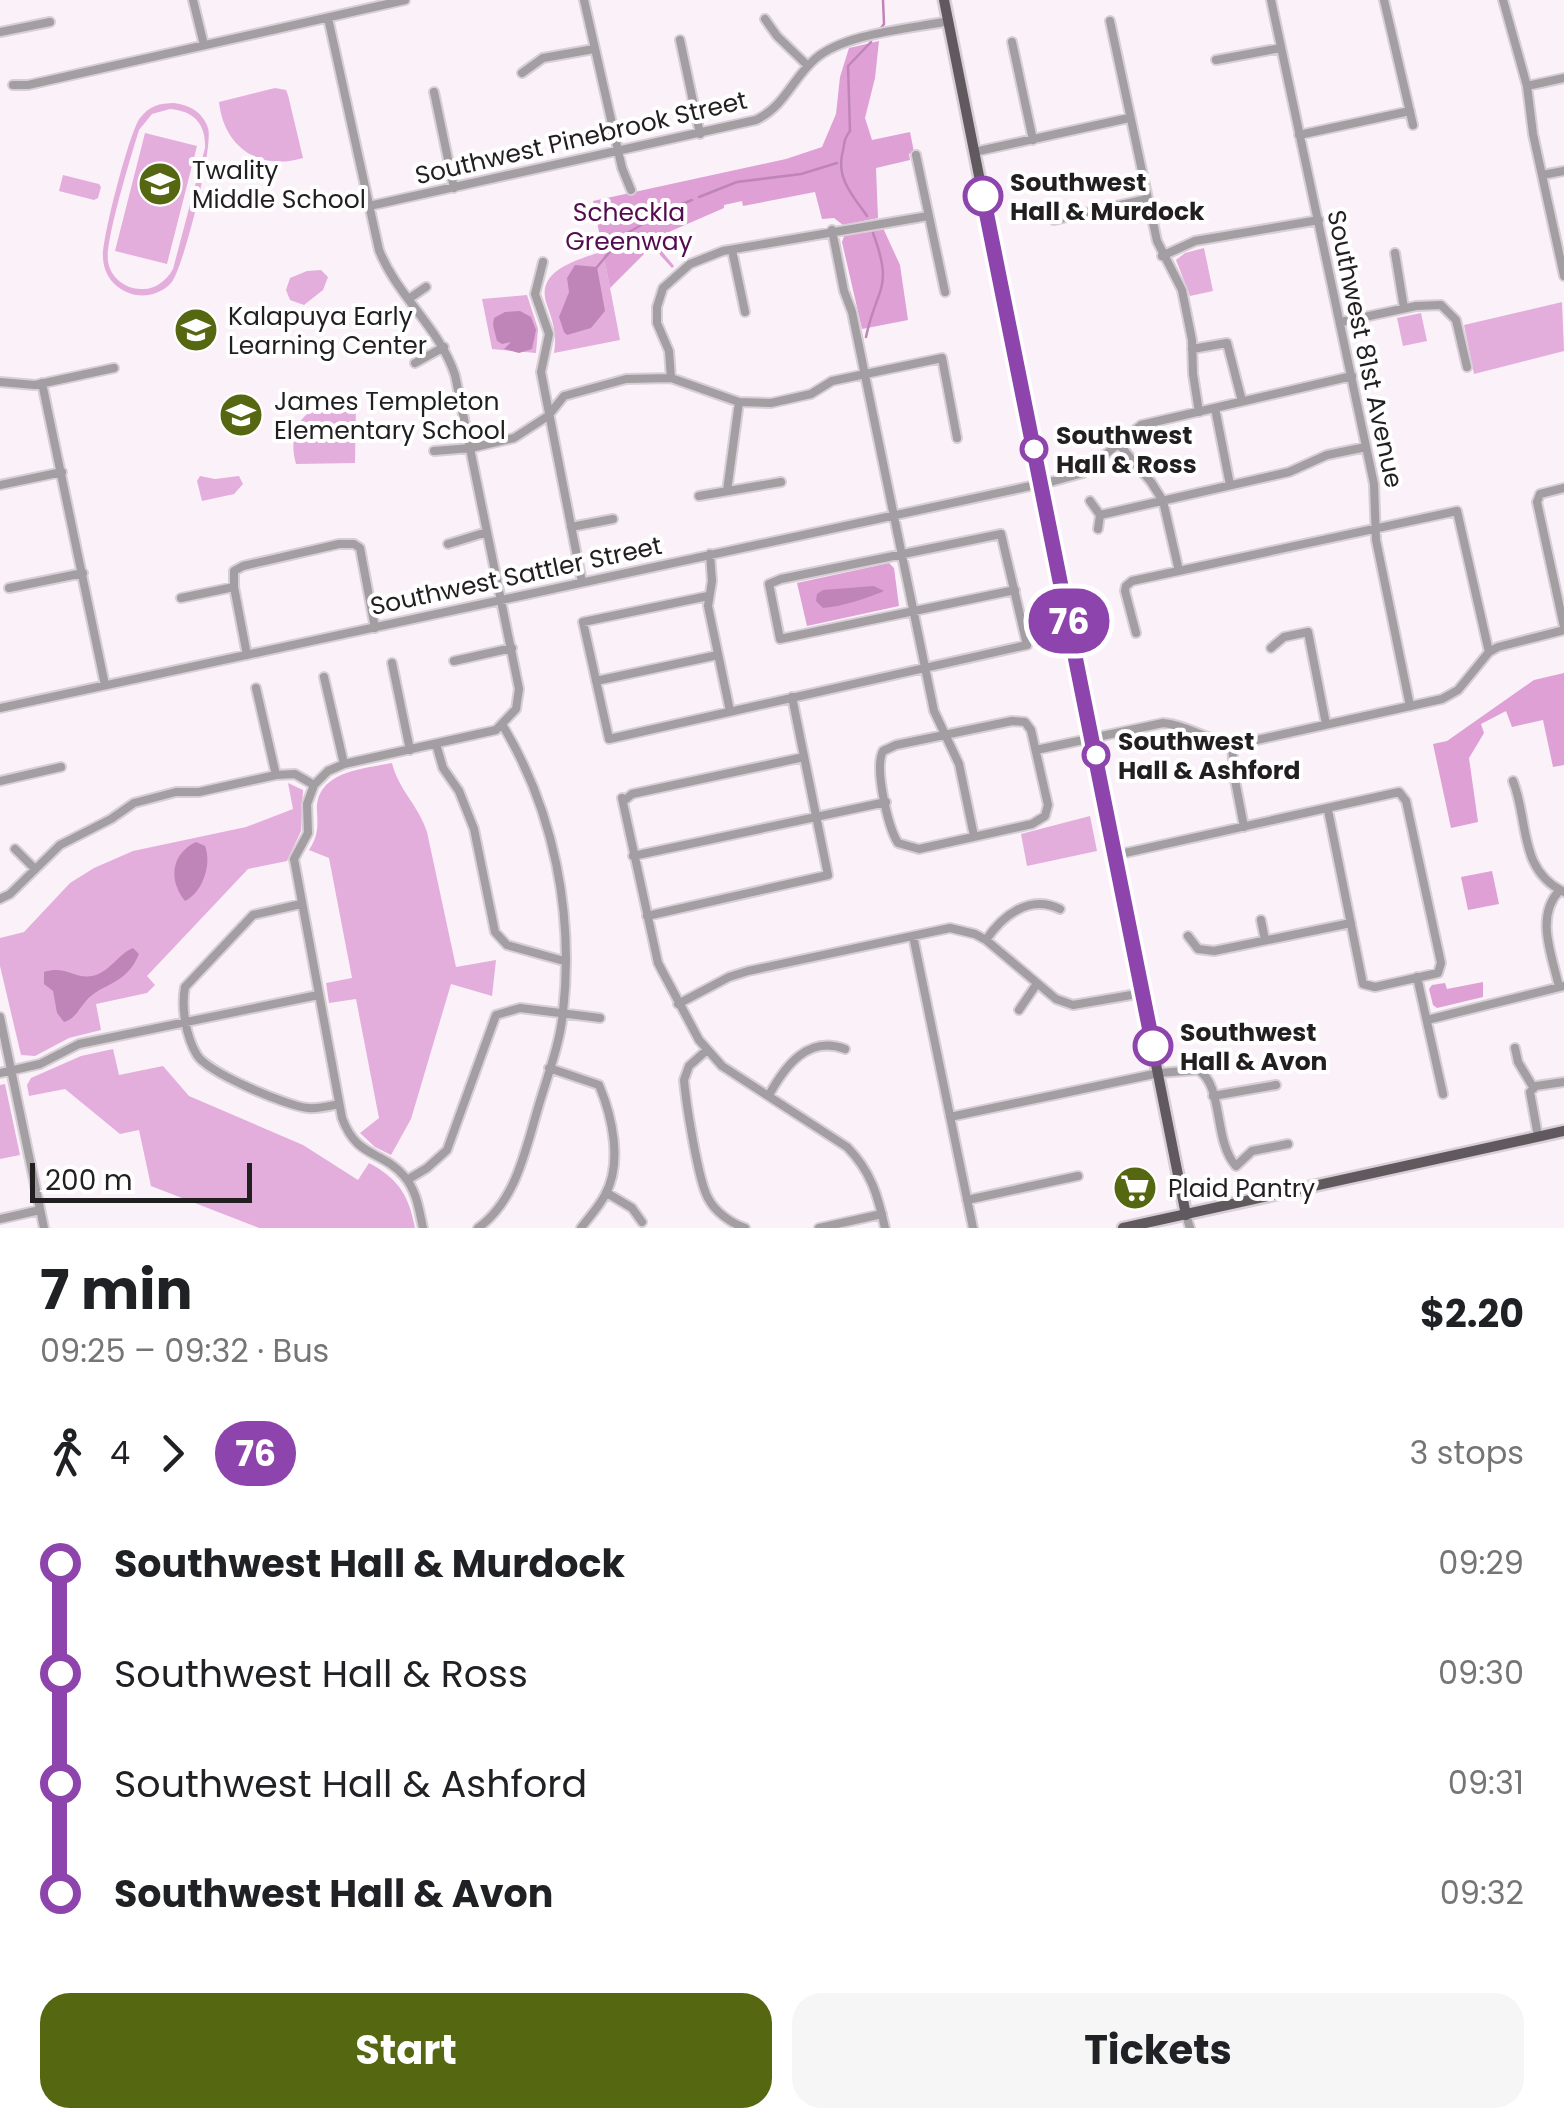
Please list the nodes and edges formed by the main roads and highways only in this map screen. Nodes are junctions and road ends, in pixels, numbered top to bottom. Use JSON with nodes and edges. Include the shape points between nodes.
{"nodes":[{"id":1,"x":944,"y":0,"type":"edge"},
{"id":2,"x":1564,"y":1131,"type":"edge"},
{"id":3,"x":1186,"y":1215,"type":"junction"},
{"id":4,"x":1123,"y":1228,"type":"edge"}],
"edges":[{"from":1,"to":3,"type":"main road"},
{"from":2,"to":3,"type":"main road"},
{"from":3,"to":4,"type":"main road"}]}
